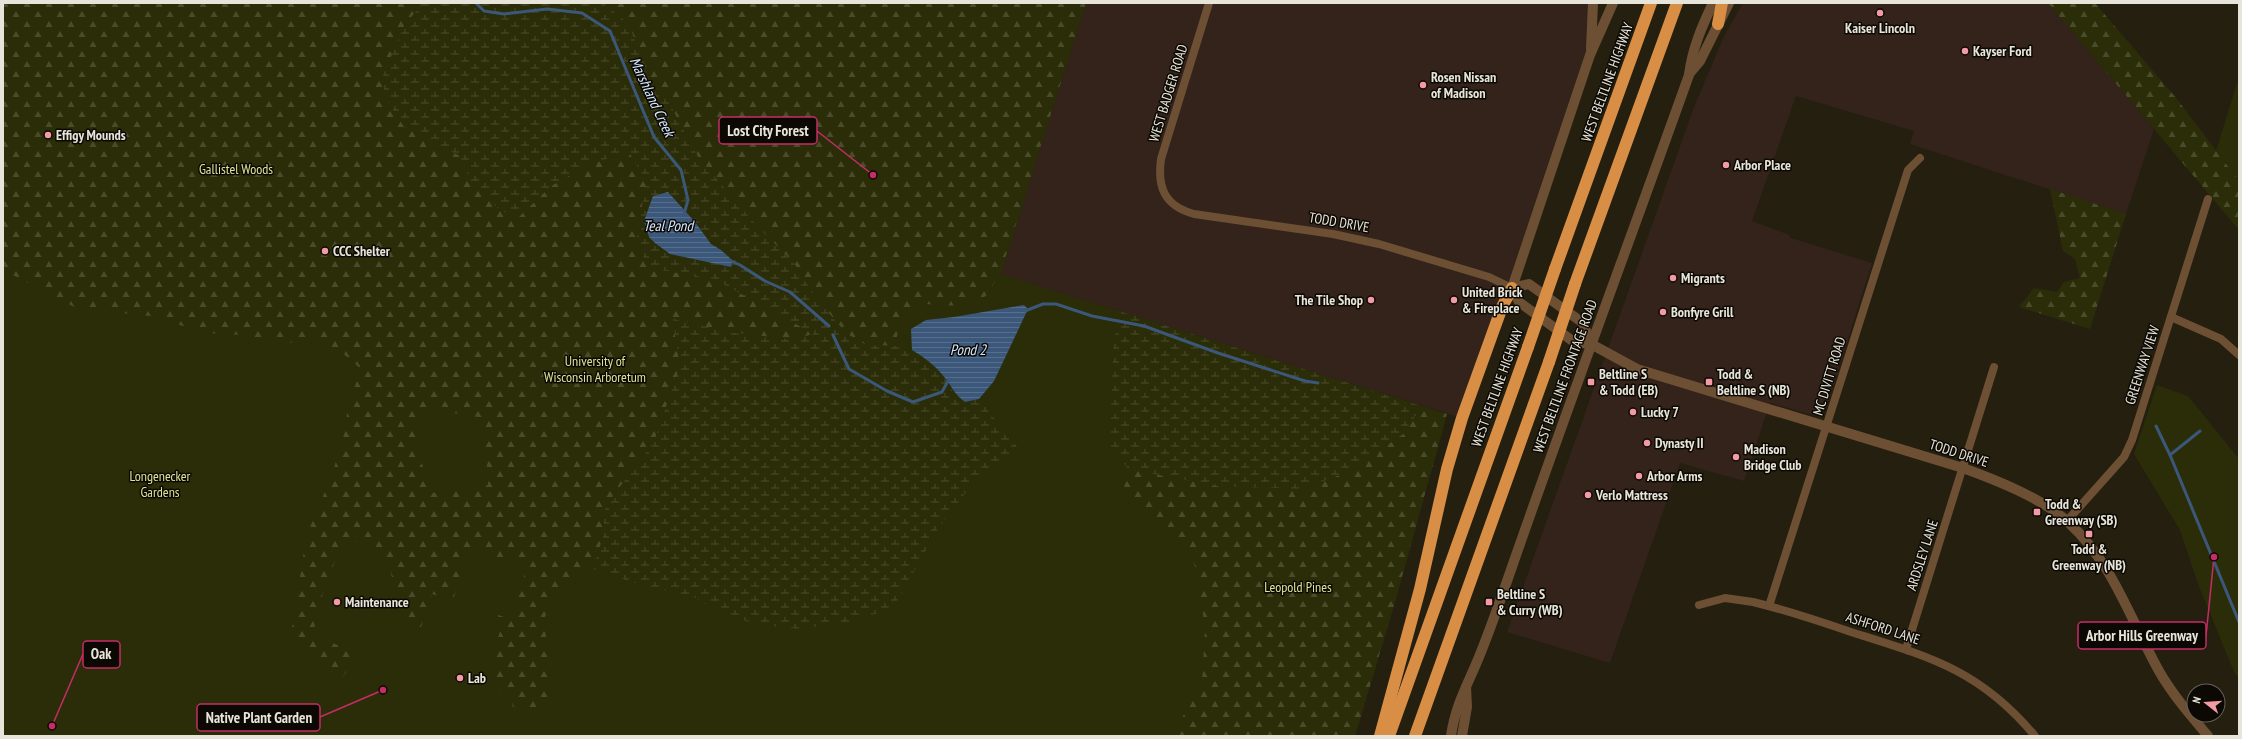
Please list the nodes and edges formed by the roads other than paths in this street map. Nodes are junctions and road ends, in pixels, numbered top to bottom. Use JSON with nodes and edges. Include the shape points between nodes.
{"nodes":[{"id":1,"x":1209,"y":3,"type":"edge"},
{"id":2,"x":1593,"y":3,"type":"edge"},
{"id":3,"x":1612,"y":3,"type":"edge"},
{"id":4,"x":1651,"y":3,"type":"edge"},
{"id":5,"x":1677,"y":3,"type":"edge"},
{"id":6,"x":1713,"y":3,"type":"edge"},
{"id":7,"x":1722,"y":3,"type":"edge"},
{"id":8,"x":1729,"y":3,"type":"edge"},
{"id":9,"x":1718,"y":24,"type":"junction"},
{"id":10,"x":1590,"y":55,"type":"junction"},
{"id":11,"x":1689,"y":75,"type":"junction"},
{"id":12,"x":1920,"y":158,"type":"dead end"},
{"id":13,"x":1163,"y":191,"type":"joint"},
{"id":14,"x":2208,"y":199,"type":"dead end"},
{"id":15,"x":1512,"y":288,"type":"junction"},
{"id":16,"x":2171,"y":317,"type":"junction"},
{"id":17,"x":1591,"y":344,"type":"junction"},
{"id":18,"x":2239,"y":355,"type":"edge"},
{"id":19,"x":1994,"y":367,"type":"dead end"},
{"id":20,"x":1827,"y":427,"type":"junction"},
{"id":21,"x":1963,"y":468,"type":"junction"},
{"id":22,"x":2068,"y":521,"type":"junction"},
{"id":23,"x":1699,"y":605,"type":"dead end"},
{"id":24,"x":1769,"y":606,"type":"junction"},
{"id":25,"x":1906,"y":649,"type":"junction"},
{"id":26,"x":1466,"y":687,"type":"junction"},
{"id":27,"x":1380,"y":736,"type":"edge"},
{"id":28,"x":1388,"y":736,"type":"edge"},
{"id":29,"x":1415,"y":736,"type":"edge"},
{"id":30,"x":1451,"y":736,"type":"edge"},
{"id":31,"x":1462,"y":736,"type":"edge"},
{"id":32,"x":2035,"y":736,"type":"edge"},
{"id":33,"x":2208,"y":736,"type":"edge"}],
"edges":[{"from":1,"to":13,"type":"street","name":"WEST BADGER ROAD","via":[[1161,159],[1159,175]]},
{"from":2,"to":10,"type":"street"},
{"from":3,"to":10,"type":"street"},
{"from":4,"to":28,"type":"highway","name":"WEST BELTLINE HIGHWAY","bridge":true},
{"from":5,"to":29,"type":"highway","bridge":true},
{"from":6,"to":11,"type":"street","name":"WEST BELTLINE FRONTAGE ROAD","via":[[1691,57]]},
{"from":7,"to":9,"type":"highway"},
{"from":8,"to":9,"type":"street","name":"WEST BELTLINE FRONTAGE ROAD"},
{"from":9,"to":11,"type":"street","name":"WEST BELTLINE FRONTAGE ROAD","via":[[1700,61]]},
{"from":10,"to":15,"type":"street"},
{"from":11,"to":17,"type":"street","name":"WEST BELTLINE FRONTAGE ROAD"},
{"from":12,"to":20,"type":"street","name":"MC DIVITT ROAD","via":[[1908,170]]},
{"from":13,"to":15,"type":"street","name":"TODD DRIVE","via":[[1172,204],[1188,212],[1333,234],[1380,244],[1489,277]]},
{"from":14,"to":16,"type":"street","name":"GREENWAY VIEW"},
{"from":15,"to":17,"type":"street","name":"TODD DRIVE","via":[[1519,302],[1574,342]]},
{"from":15,"to":17,"type":"street","via":[[1529,284],[1583,323]]},
{"from":15,"to":27,"type":"highway","via":[[1499,314],[1452,449],[1420,589]]},
{"from":16,"to":18,"type":"street","via":[[2221,339]]},
{"from":16,"to":22,"type":"street","name":"GREENWAY VIEW","via":[[2132,440],[2124,457]]},
{"from":17,"to":20,"type":"street","name":"TODD DRIVE","via":[[1637,369]]},
{"from":17,"to":26,"type":"street","name":"WEST BELTLINE FRONTAGE ROAD","via":[[1498,606]]},
{"from":19,"to":21,"type":"street","name":"ARDSLEY LANE"},
{"from":20,"to":21,"type":"street","name":"TODD DRIVE"},
{"from":20,"to":24,"type":"street","name":"MC DIVITT ROAD"},
{"from":21,"to":22,"type":"street","name":"TODD DRIVE","via":[[2034,500]]},
{"from":21,"to":25,"type":"street","name":"ARDSLEY LANE"},
{"from":22,"to":33,"type":"street","name":"TODD DRIVE","via":[[2105,565],[2160,672]]},
{"from":23,"to":24,"type":"street","name":"ASHFORD LANE","via":[[1725,598]]},
{"from":24,"to":25,"type":"street","name":"ASHFORD LANE"},
{"from":25,"to":32,"type":"street","name":"ASHFORD LANE","via":[[1932,658],[1980,684],[2007,705]]},
{"from":26,"to":30,"type":"street","name":"WEST BELTLINE FRONTAGE ROAD","via":[[1459,699]]},
{"from":26,"to":31,"type":"street","name":"WEST BELTLINE FRONTAGE ROAD"}]}
